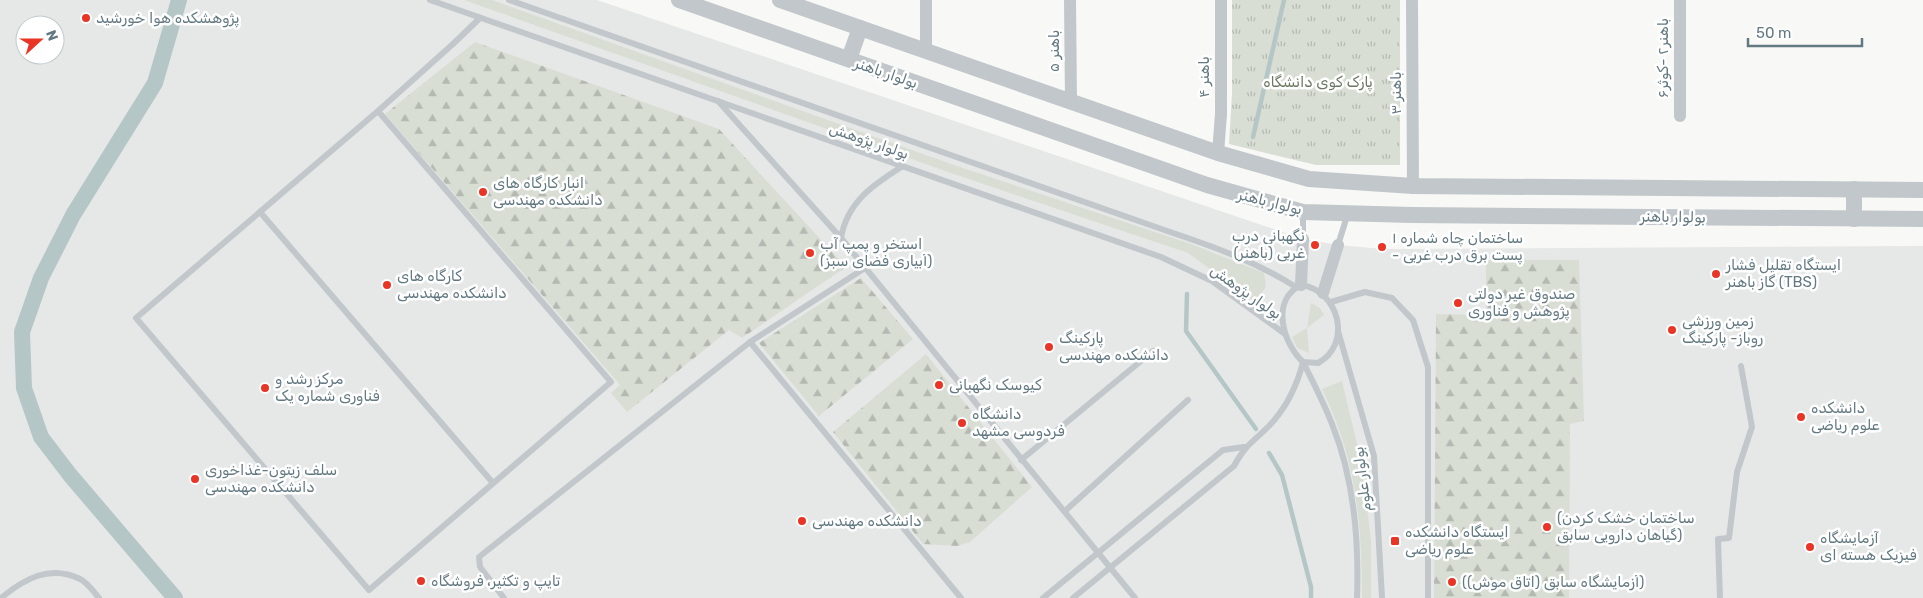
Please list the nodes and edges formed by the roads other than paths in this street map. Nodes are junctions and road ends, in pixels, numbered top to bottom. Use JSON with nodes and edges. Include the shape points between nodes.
{"nodes":[{"id":1,"x":430,"y":0,"type":"edge"},
{"id":2,"x":509,"y":0,"type":"edge"},
{"id":3,"x":679,"y":0,"type":"edge"},
{"id":4,"x":780,"y":0,"type":"edge"},
{"id":5,"x":926,"y":0,"type":"edge"},
{"id":6,"x":1070,"y":0,"type":"edge"},
{"id":7,"x":1221,"y":0,"type":"edge"},
{"id":8,"x":1412,"y":0,"type":"edge"},
{"id":9,"x":1680,"y":0,"type":"edge"},
{"id":10,"x":480,"y":18,"type":"junction"},
{"id":11,"x":860,"y":28,"type":"junction"},
{"id":12,"x":926,"y":51,"type":"junction"},
{"id":13,"x":849,"y":59,"type":"junction"},
{"id":14,"x":717,"y":101,"type":"junction"},
{"id":15,"x":1071,"y":102,"type":"junction"},
{"id":16,"x":378,"y":111,"type":"junction"},
{"id":17,"x":1680,"y":116,"type":"dead end"},
{"id":18,"x":1218,"y":154,"type":"junction"},
{"id":19,"x":902,"y":166,"type":"junction"},
{"id":20,"x":1413,"y":186,"type":"junction"},
{"id":21,"x":1854,"y":189,"type":"junction"},
{"id":22,"x":1923,"y":190,"type":"edge"},
{"id":23,"x":260,"y":212,"type":"junction"},
{"id":24,"x":1303,"y":212,"type":"junction"},
{"id":25,"x":1348,"y":213,"type":"junction"},
{"id":26,"x":1854,"y":219,"type":"junction"},
{"id":27,"x":1923,"y":219,"type":"edge"},
{"id":28,"x":841,"y":238,"type":"junction"},
{"id":29,"x":1303,"y":239,"type":"joint"},
{"id":30,"x":1338,"y":246,"type":"joint"},
{"id":31,"x":865,"y":268,"type":"junction"},
{"id":32,"x":1298,"y":286,"type":"junction"},
{"id":33,"x":1327,"y":298,"type":"junction"},
{"id":34,"x":1338,"y":332,"type":"junction"},
{"id":35,"x":1285,"y":334,"type":"junction"},
{"id":36,"x":750,"y":342,"type":"junction"},
{"id":37,"x":1153,"y":351,"type":"dead end"},
{"id":38,"x":1303,"y":362,"type":"junction"},
{"id":39,"x":1741,"y":366,"type":"dead end"},
{"id":40,"x":1188,"y":400,"type":"dead end"},
{"id":41,"x":1244,"y":447,"type":"junction"},
{"id":42,"x":1021,"y":460,"type":"junction"},
{"id":43,"x":493,"y":483,"type":"junction"},
{"id":44,"x":1064,"y":511,"type":"junction"},
{"id":45,"x":1099,"y":552,"type":"junction"},
{"id":46,"x":1110,"y":567,"type":"junction"},
{"id":47,"x":1,"y":598,"type":"edge"},
{"id":48,"x":99,"y":598,"type":"edge"},
{"id":49,"x":504,"y":598,"type":"edge"},
{"id":50,"x":961,"y":598,"type":"edge"},
{"id":51,"x":1043,"y":598,"type":"edge"},
{"id":52,"x":1073,"y":598,"type":"edge"},
{"id":53,"x":1135,"y":598,"type":"edge"},
{"id":54,"x":1357,"y":598,"type":"edge"},
{"id":55,"x":1382,"y":598,"type":"edge"},
{"id":56,"x":1428,"y":598,"type":"edge"},
{"id":57,"x":1720,"y":598,"type":"edge"}],
"edges":[{"from":1,"to":10,"type":"lane","name":"بولوار پژوهش"},
{"from":2,"to":32,"type":"lane","name":"بولوار پژوهش","via":[[1226,250]]},
{"from":3,"to":13,"type":"street","name":"بولوار باهنر"},
{"from":4,"to":11,"type":"street","name":"بولوار باهنر"},
{"from":5,"to":12,"type":"street"},
{"from":6,"to":15,"type":"street","name":"باهنر ۵"},
{"from":7,"to":18,"type":"street","name":"باهنر ۴"},
{"from":8,"to":20,"type":"street","name":"باهنر ۳"},
{"from":9,"to":17,"type":"street","name":"باهنر۲ -کوثر۶"},
{"from":10,"to":14,"type":"lane","name":"بولوار پژوهش"},
{"from":10,"to":16,"type":"lane"},
{"from":11,"to":12,"type":"street","name":"بولوار باهنر"},
{"from":11,"to":13,"type":"street"},
{"from":12,"to":15,"type":"street","name":"بولوار باهنر"},
{"from":13,"to":24,"type":"street","name":"بولوار باهنر","via":[[1207,185]]},
{"from":14,"to":19,"type":"lane","name":"بولوار پژوهش"},
{"from":14,"to":28,"type":"lane"},
{"from":15,"to":18,"type":"street","name":"بولوار باهنر"},
{"from":16,"to":23,"type":"lane"},
{"from":16,"to":43,"type":"lane","via":[[611,382]]},
{"from":18,"to":20,"type":"street","name":"بولوار باهنر","via":[[1309,179]]},
{"from":19,"to":28,"type":"lane","via":[[873,185],[852,206]]},
{"from":19,"to":35,"type":"lane","name":"بولوار پژوهش","via":[[1161,257],[1212,281]]},
{"from":20,"to":21,"type":"street","name":"بولوار باهنر"},
{"from":21,"to":22,"type":"street","name":"بولوار باهنر"},
{"from":21,"to":26,"type":"street"},
{"from":23,"to":43,"type":"lane"},
{"from":23,"to":43,"type":"lane","via":[[136,318],[369,590]]},
{"from":24,"to":25,"type":"street","name":"بولوار باهنر"},
{"from":24,"to":29,"type":"lane"},
{"from":25,"to":26,"type":"street","name":"بولوار باهنر"},
{"from":25,"to":30,"type":"lane"},
{"from":26,"to":27,"type":"street","name":"بولوار باهنر"},
{"from":28,"to":31,"type":"lane"},
{"from":29,"to":32,"type":"street"},
{"from":30,"to":33,"type":"street"},
{"from":31,"to":36,"type":"lane"},
{"from":31,"to":42,"type":"lane"},
{"from":32,"to":33,"type":"lane","via":[[1312,287]]},
{"from":32,"to":35,"type":"lane","via":[[1288,295],[1284,307]]},
{"from":33,"to":34,"type":"lane"},
{"from":33,"to":56,"type":"lane","via":[[1365,292],[1392,298],[1413,320],[1428,367]]},
{"from":34,"to":38,"type":"lane","via":[[1332,352],[1325,359],[1318,363]]},
{"from":34,"to":55,"type":"lane","name":"بولوار علوم","via":[[1374,456]]},
{"from":35,"to":38,"type":"lane","via":[[1289,346]]},
{"from":36,"to":49,"type":"lane","via":[[479,557],[480,567]]},
{"from":36,"to":50,"type":"lane"},
{"from":37,"to":42,"type":"lane"},
{"from":38,"to":41,"type":"lane","via":[[1296,386],[1286,404],[1269,425]]},
{"from":38,"to":54,"type":"lane","name":"بولوار علوم","via":[[1333,425],[1346,466],[1354,516]]},
{"from":39,"to":57,"type":"lane","via":[[1752,428],[1737,472],[1729,538],[1718,539]]},
{"from":40,"to":44,"type":"lane"},
{"from":41,"to":45,"type":"lane","via":[[1223,450]]},
{"from":41,"to":46,"type":"lane","via":[[1234,466]]},
{"from":42,"to":44,"type":"lane"},
{"from":44,"to":45,"type":"lane"},
{"from":45,"to":46,"type":"lane"},
{"from":45,"to":51,"type":"lane"},
{"from":46,"to":52,"type":"lane"},
{"from":46,"to":53,"type":"lane"},
{"from":47,"to":48,"type":"lane","via":[[27,578],[45,573],[64,573],[82,579]]}]}
